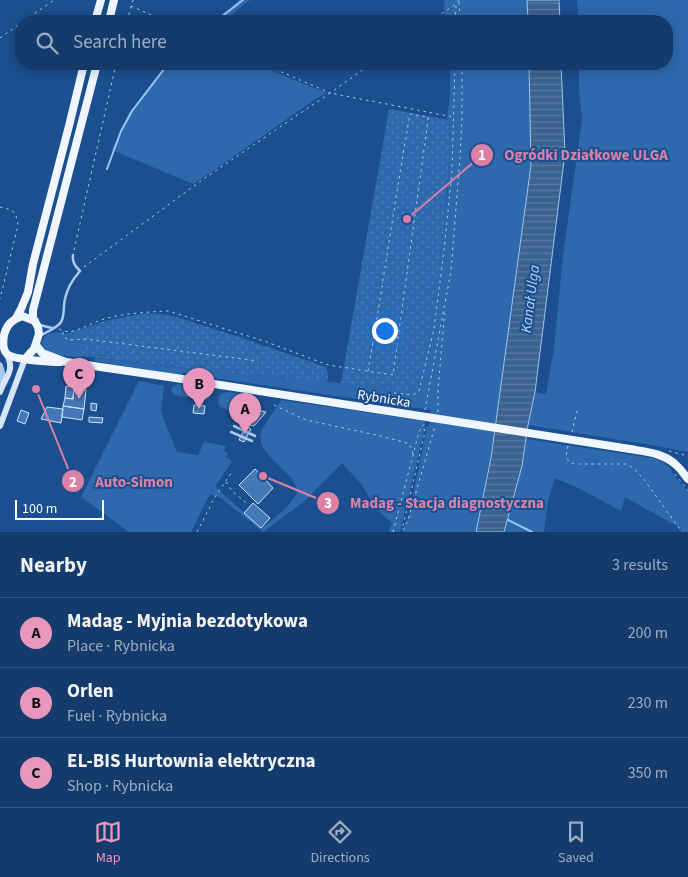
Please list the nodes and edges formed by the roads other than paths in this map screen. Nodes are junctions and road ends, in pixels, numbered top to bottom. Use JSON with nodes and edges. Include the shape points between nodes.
{"nodes":[{"id":1,"x":101,"y":0,"type":"edge"},
{"id":2,"x":114,"y":0,"type":"edge"},
{"id":3,"x":97,"y":15,"type":"edge"},
{"id":4,"x":110,"y":15,"type":"edge"},
{"id":5,"x":83,"y":70,"type":"edge"},
{"id":6,"x":95,"y":70,"type":"edge"},
{"id":7,"x":73,"y":255,"type":"road end"},
{"id":8,"x":16,"y":318,"type":"junction"},
{"id":9,"x":36,"y":323,"type":"junction"},
{"id":10,"x":55,"y":327,"type":"junction"},
{"id":11,"x":37,"y":341,"type":"junction"},
{"id":12,"x":2,"y":342,"type":"edge"},
{"id":13,"x":4,"y":353,"type":"edge"},
{"id":14,"x":25,"y":359,"type":"junction"},
{"id":15,"x":66,"y":362,"type":"junction"},
{"id":16,"x":0,"y":365,"type":"edge"},
{"id":17,"x":3,"y":384,"type":"junction"},
{"id":18,"x":0,"y":392,"type":"edge"},
{"id":19,"x":0,"y":426,"type":"edge"},
{"id":20,"x":234,"y":426,"type":"dead end"},
{"id":21,"x":231,"y":432,"type":"dead end"},
{"id":22,"x":255,"y":436,"type":"dead end"},
{"id":23,"x":252,"y":442,"type":"dead end"},
{"id":24,"x":688,"y":479,"type":"edge"}],
"edges":[{"from":1,"to":3,"type":"main road"},
{"from":2,"to":4,"type":"main road"},
{"from":5,"to":8,"type":"main road","via":[[28,292]]},
{"from":6,"to":9,"type":"main road","via":[[33,307]]},
{"from":7,"to":10,"type":"lane","via":[[74,264],[80,271],[67,291],[63,319]]},
{"from":8,"to":9,"type":"main road","via":[[24,316]]},
{"from":8,"to":12,"type":"main road","via":[[8,325]]},
{"from":9,"to":10,"type":"lane"},
{"from":9,"to":11,"type":"main road"},
{"from":10,"to":11,"type":"lane"},
{"from":11,"to":14,"type":"main road","via":[[33,352]]},
{"from":11,"to":15,"type":"main road","name":"Rybnicka","via":[[42,353]]},
{"from":12,"to":13,"type":"main road"},
{"from":13,"to":14,"type":"main road"},
{"from":13,"to":17,"type":"main road","via":[[11,367]]},
{"from":14,"to":15,"type":"main road","name":"Rybnicka"},
{"from":14,"to":19,"type":"main road"},
{"from":15,"to":24,"type":"main road","name":"Rybnicka","bridge":true,"via":[[658,454],[676,465]]},
{"from":16,"to":17,"type":"street"},
{"from":17,"to":18,"type":"main road"},
{"from":20,"to":22,"type":"lane"},
{"from":21,"to":23,"type":"lane"}]}
